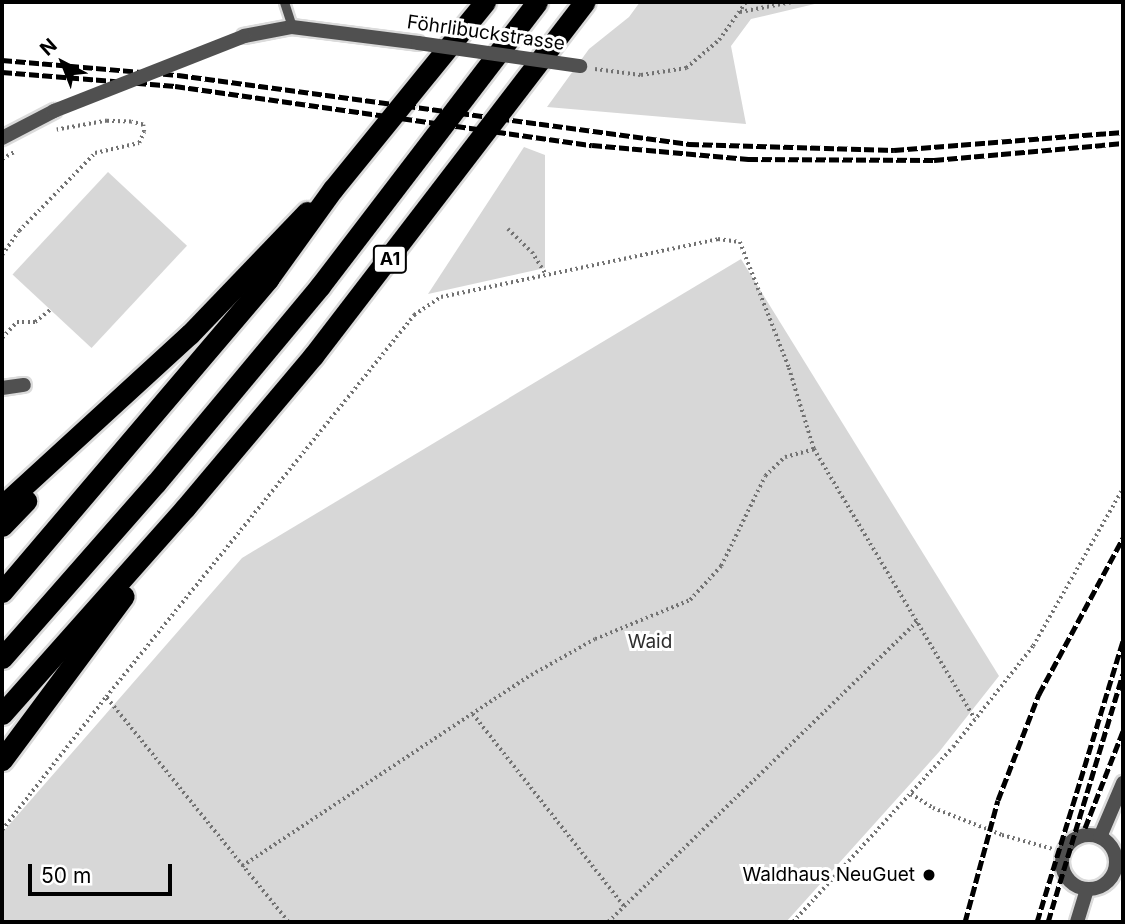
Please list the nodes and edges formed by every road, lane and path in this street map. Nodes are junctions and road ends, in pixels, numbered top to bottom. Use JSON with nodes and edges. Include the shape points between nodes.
{"nodes":[{"id":1,"x":285,"y":2,"type":"edge"},
{"id":2,"x":485,"y":2,"type":"edge"},
{"id":3,"x":537,"y":2,"type":"edge"},
{"id":4,"x":585,"y":2,"type":"edge"},
{"id":5,"x":746,"y":2,"type":"edge"},
{"id":6,"x":792,"y":2,"type":"edge"},
{"id":7,"x":740,"y":12,"type":"junction"},
{"id":8,"x":292,"y":27,"type":"junction"},
{"id":9,"x":580,"y":66,"type":"joint"},
{"id":10,"x":46,"y":130,"type":"dead end"},
{"id":11,"x":2,"y":138,"type":"edge"},
{"id":12,"x":333,"y":189,"type":"junction"},
{"id":13,"x":508,"y":229,"type":"dead end"},
{"id":14,"x":2,"y":255,"type":"edge"},
{"id":15,"x":546,"y":274,"type":"junction"},
{"id":16,"x":50,"y":310,"type":"dead end"},
{"id":17,"x":2,"y":338,"type":"edge"},
{"id":18,"x":24,"y":385,"type":"dead end"},
{"id":19,"x":2,"y":388,"type":"edge"},
{"id":20,"x":80,"y":434,"type":"junction"},
{"id":21,"x":814,"y":449,"type":"junction"},
{"id":22,"x":1123,"y":488,"type":"edge"},
{"id":23,"x":2,"y":506,"type":"edge"},
{"id":24,"x":185,"y":508,"type":"junction"},
{"id":25,"x":2,"y":526,"type":"edge"},
{"id":26,"x":2,"y":592,"type":"edge"},
{"id":27,"x":917,"y":622,"type":"junction"},
{"id":28,"x":2,"y":658,"type":"edge"},
{"id":29,"x":106,"y":698,"type":"junction"},
{"id":30,"x":2,"y":714,"type":"edge"},
{"id":31,"x":473,"y":715,"type":"junction"},
{"id":32,"x":975,"y":719,"type":"junction"},
{"id":33,"x":2,"y":760,"type":"edge"},
{"id":34,"x":1123,"y":783,"type":"edge"},
{"id":35,"x":911,"y":794,"type":"junction"},
{"id":36,"x":2,"y":830,"type":"edge"},
{"id":37,"x":1100,"y":838,"type":"junction"},
{"id":38,"x":1064,"y":852,"type":"junction"},
{"id":39,"x":242,"y":866,"type":"junction"},
{"id":40,"x":1120,"y":867,"type":"edge"},
{"id":41,"x":1087,"y":889,"type":"junction"},
{"id":42,"x":624,"y":906,"type":"junction"},
{"id":43,"x":288,"y":922,"type":"edge"},
{"id":44,"x":608,"y":922,"type":"edge"},
{"id":45,"x":793,"y":922,"type":"edge"},
{"id":46,"x":1077,"y":922,"type":"edge"}],
"edges":[{"from":1,"to":8,"type":"lane"},
{"from":2,"to":12,"type":"highway"},
{"from":3,"to":28,"type":"highway","number":"A1","via":[[312,295]]},
{"from":4,"to":24,"type":"highway","number":"A1","via":[[371,284]]},
{"from":5,"to":7,"type":"path","name":"Föhrlibuckstrasse"},
{"from":6,"to":7,"type":"path"},
{"from":7,"to":9,"type":"path","name":"Föhrlibuckstrasse","via":[[704,56],[686,68],[641,75]]},
{"from":8,"to":9,"type":"street","name":"Föhrlibuckstrasse","bridge":true},
{"from":8,"to":11,"type":"street","name":"Föhrlibuckstrasse","bridge":true,"via":[[244,36],[54,111]]},
{"from":10,"to":14,"type":"path","via":[[131,121],[143,125],[144,132],[139,143],[95,153],[19,231]]},
{"from":12,"to":20,"type":"highway","via":[[293,223],[190,334]]},
{"from":12,"to":26,"type":"highway","via":[[268,279]]},
{"from":13,"to":15,"type":"path"},
{"from":15,"to":21,"type":"path","via":[[718,239],[740,242],[789,368]]},
{"from":15,"to":29,"type":"path","via":[[426,303]]},
{"from":16,"to":17,"type":"path","via":[[35,322],[17,322]]},
{"from":18,"to":19,"type":"street"},
{"from":20,"to":23,"type":"highway"},
{"from":20,"to":25,"type":"highway"},
{"from":21,"to":27,"type":"path"},
{"from":21,"to":31,"type":"path","via":[[785,457],[765,476],[721,566],[702,591],[666,613],[571,651]]},
{"from":22,"to":32,"type":"path","via":[[1061,603]]},
{"from":24,"to":30,"type":"highway","number":"A1"},
{"from":24,"to":33,"type":"highway","via":[[64,682]]},
{"from":27,"to":32,"type":"path"},
{"from":27,"to":42,"type":"path"},
{"from":29,"to":36,"type":"path"},
{"from":29,"to":39,"type":"path"},
{"from":31,"to":39,"type":"path"},
{"from":31,"to":42,"type":"path","via":[[616,890]]},
{"from":32,"to":35,"type":"path"},
{"from":34,"to":37,"type":"street"},
{"from":35,"to":38,"type":"path","via":[[933,808],[1002,835]]},
{"from":35,"to":45,"type":"path"},
{"from":37,"to":38,"type":"street","via":[[1075,839]]},
{"from":37,"to":40,"type":"street","via":[[1113,849]]},
{"from":38,"to":41,"type":"street","via":[[1066,877]]},
{"from":39,"to":43,"type":"path"},
{"from":40,"to":41,"type":"street","via":[[1109,881]]},
{"from":41,"to":46,"type":"street"},
{"from":42,"to":44,"type":"path"}]}
